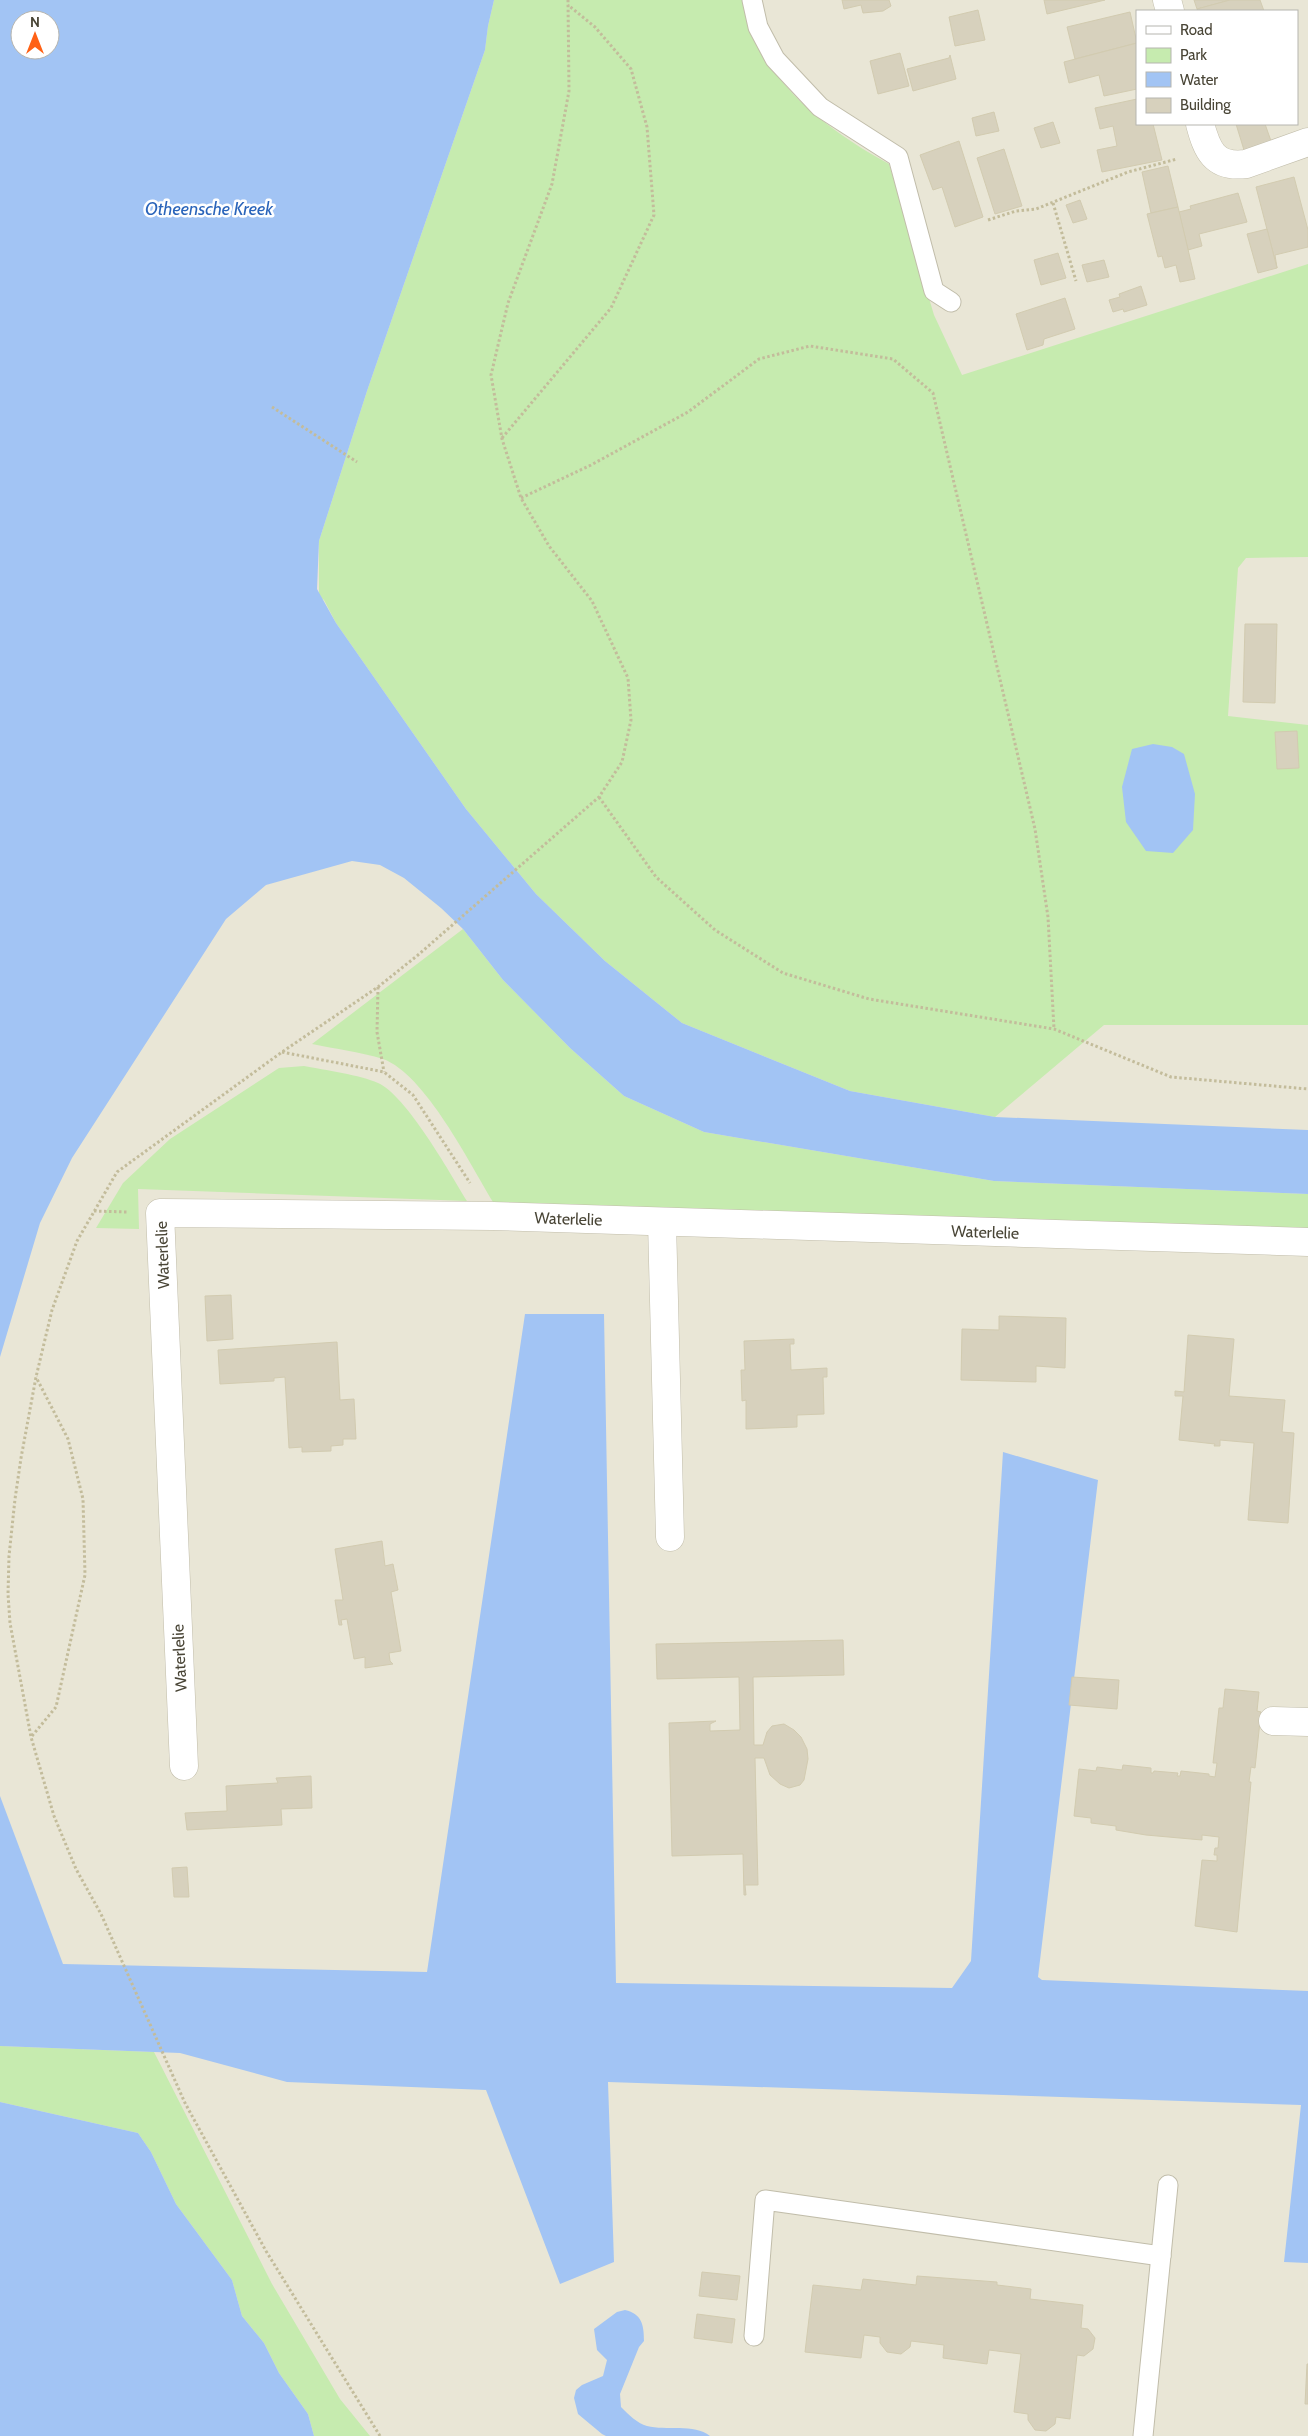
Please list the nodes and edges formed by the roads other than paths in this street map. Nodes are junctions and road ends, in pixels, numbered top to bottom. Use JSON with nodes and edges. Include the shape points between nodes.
{"nodes":[{"id":1,"x":752,"y":0,"type":"edge"},
{"id":2,"x":1204,"y":138,"type":"edge"},
{"id":3,"x":1308,"y":142,"type":"edge"},
{"id":4,"x":951,"y":302,"type":"dead end"},
{"id":5,"x":662,"y":1222,"type":"junction"},
{"id":6,"x":1308,"y":1242,"type":"edge"},
{"id":7,"x":670,"y":1537,"type":"dead end"},
{"id":8,"x":1273,"y":1722,"type":"dead end"},
{"id":9,"x":1308,"y":1722,"type":"edge"},
{"id":10,"x":184,"y":1766,"type":"dead end"},
{"id":11,"x":1168,"y":2185,"type":"dead end"},
{"id":12,"x":1161,"y":2256,"type":"junction"},
{"id":13,"x":754,"y":2336,"type":"dead end"},
{"id":14,"x":1143,"y":2436,"type":"edge"}],
"edges":[{"from":1,"to":4,"type":"lane","via":[[758,28],[775,59],[820,107],[898,157],[934,291]]},
{"from":2,"to":3,"type":"street","via":[[1216,158],[1235,165]]},
{"from":5,"to":6,"type":"street","name":"Waterlelie"},
{"from":5,"to":7,"type":"street"},
{"from":5,"to":10,"type":"street","name":"Waterlelie","via":[[493,1216],[160,1213]]},
{"from":8,"to":9,"type":"street"},
{"from":11,"to":12,"type":"lane"},
{"from":12,"to":13,"type":"lane","via":[[765,2200]]},
{"from":12,"to":14,"type":"lane"}]}
